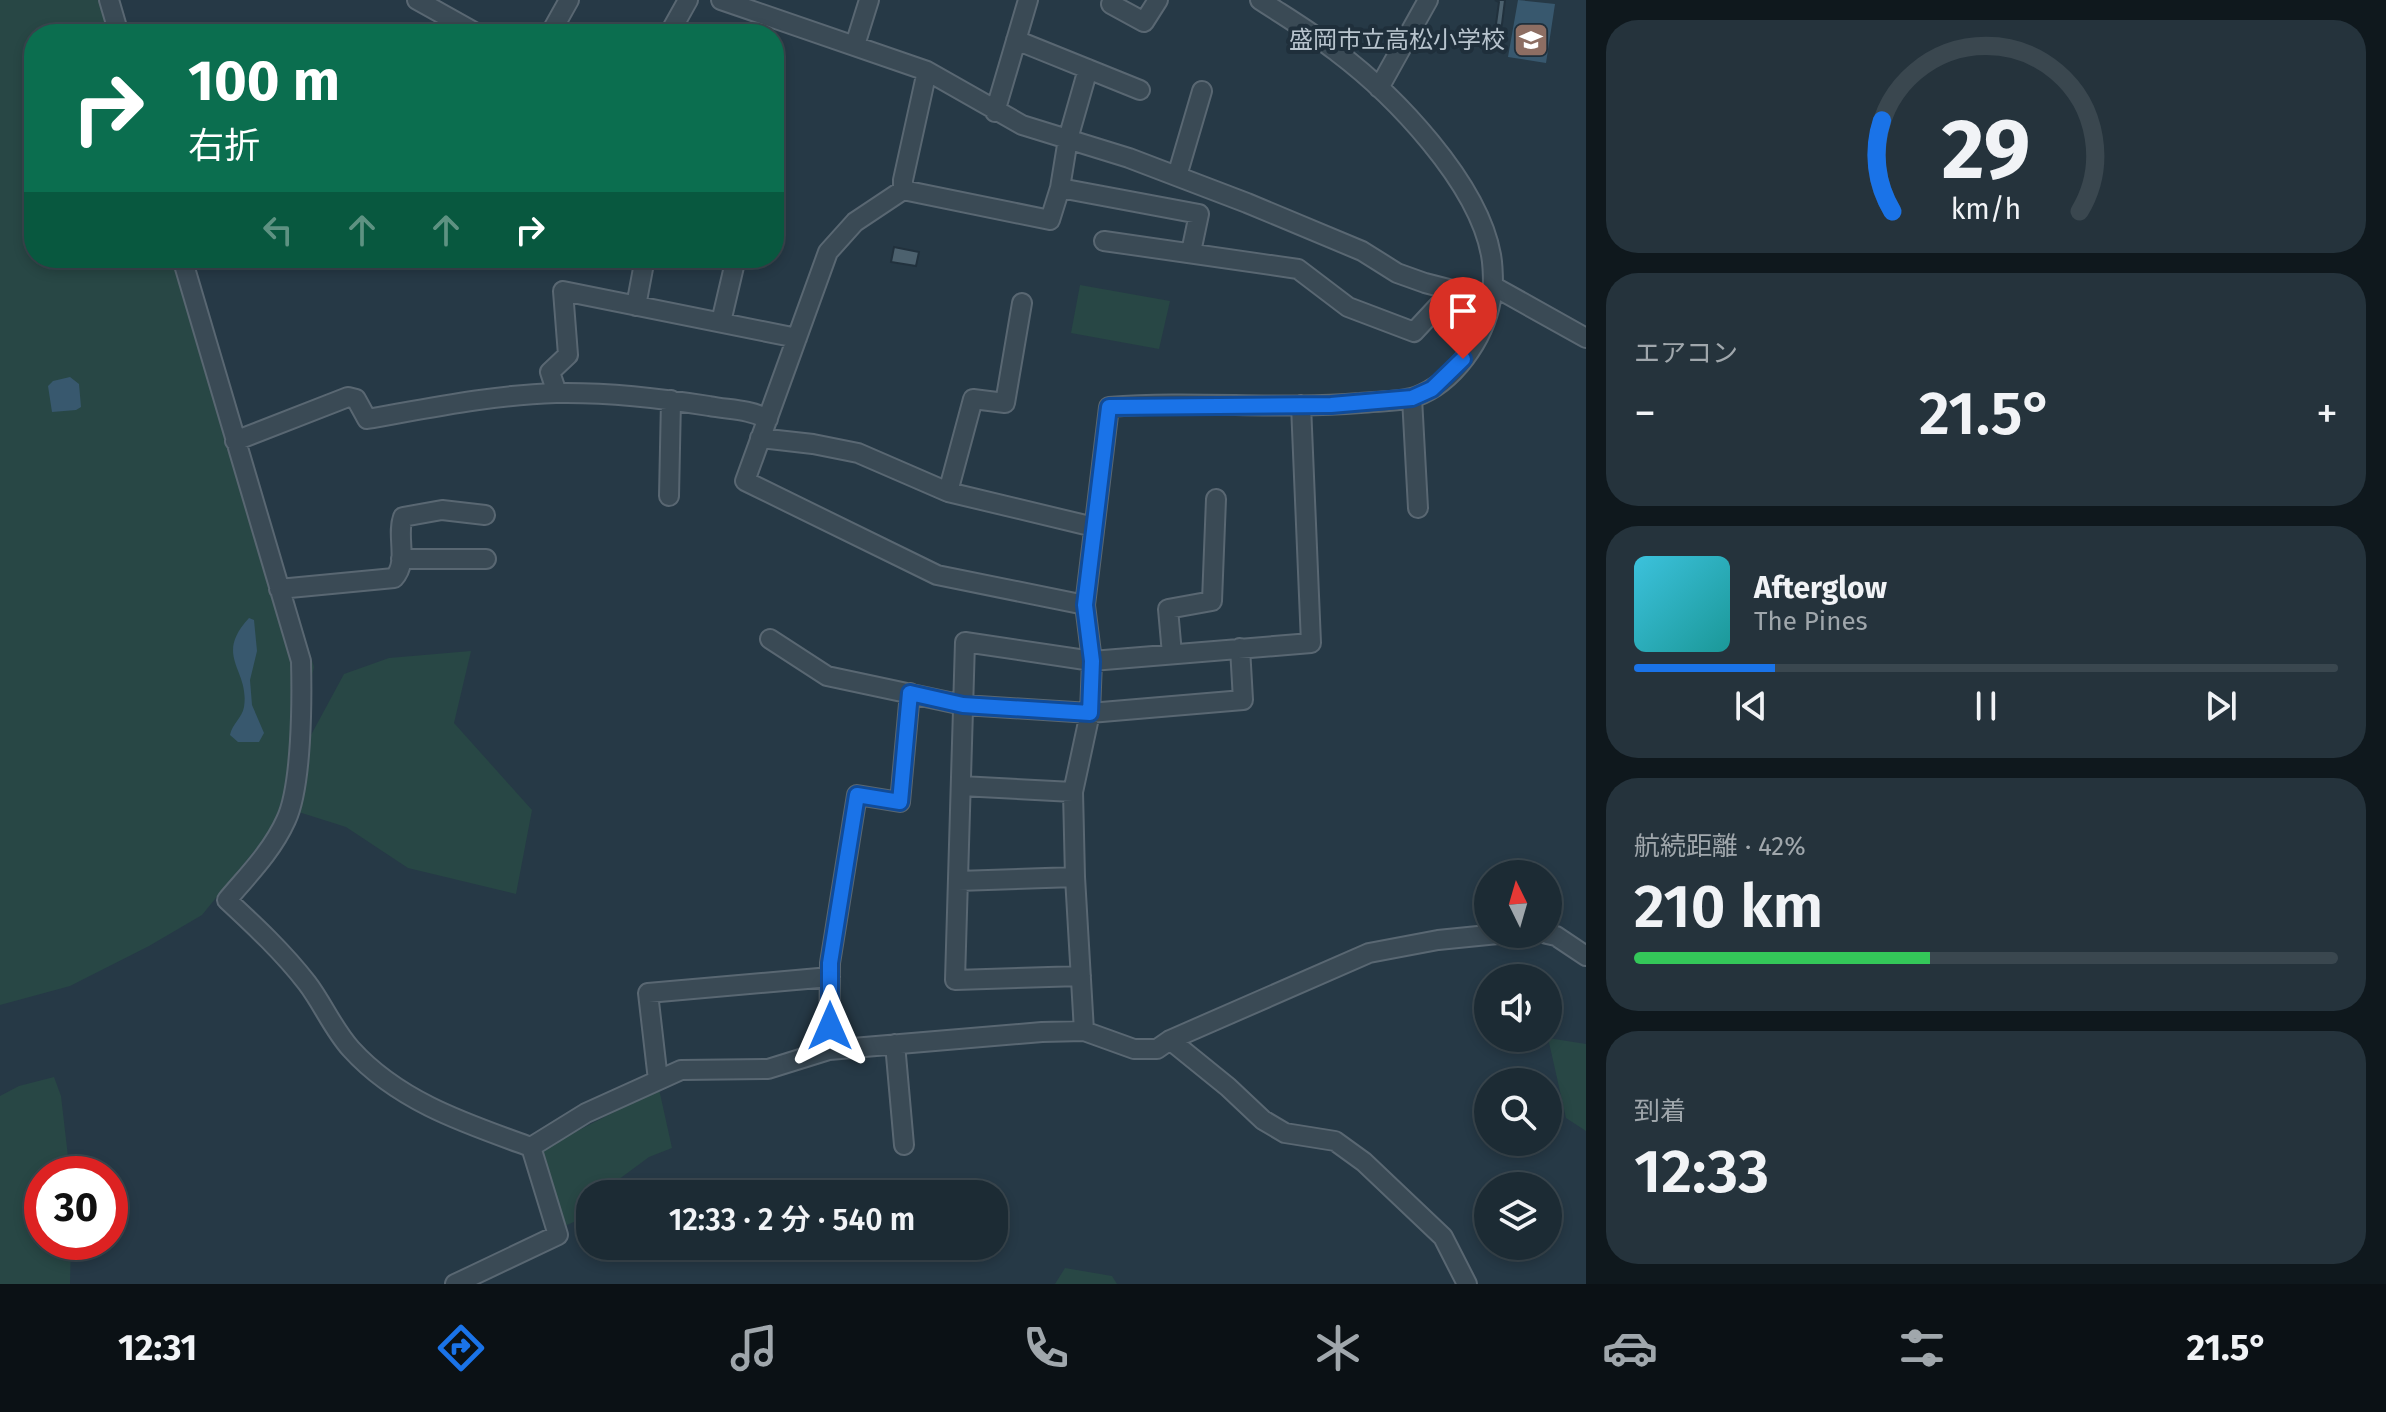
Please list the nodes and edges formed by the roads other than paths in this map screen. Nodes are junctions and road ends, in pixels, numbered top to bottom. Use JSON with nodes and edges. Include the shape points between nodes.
{"nodes":[{"id":1,"x":109,"y":0,"type":"edge"},
{"id":2,"x":417,"y":0,"type":"edge"},
{"id":3,"x":569,"y":0,"type":"edge"},
{"id":4,"x":688,"y":0,"type":"edge"},
{"id":5,"x":721,"y":0,"type":"edge"},
{"id":6,"x":869,"y":0,"type":"edge"},
{"id":7,"x":1028,"y":0,"type":"edge"},
{"id":8,"x":1158,"y":0,"type":"edge"},
{"id":9,"x":1260,"y":0,"type":"edge"},
{"id":10,"x":1428,"y":0,"type":"edge"},
{"id":11,"x":1111,"y":4,"type":"dead end"},
{"id":12,"x":116,"y":24,"type":"edge"},
{"id":13,"x":460,"y":24,"type":"edge"},
{"id":14,"x":556,"y":24,"type":"edge"},
{"id":15,"x":675,"y":24,"type":"edge"},
{"id":16,"x":1016,"y":40,"type":"junction"},
{"id":17,"x":855,"y":45,"type":"junction"},
{"id":18,"x":1088,"y":69,"type":"junction"},
{"id":19,"x":927,"y":71,"type":"junction"},
{"id":20,"x":1379,"y":88,"type":"junction"},
{"id":21,"x":1140,"y":90,"type":"dead end"},
{"id":22,"x":1202,"y":91,"type":"dead end"},
{"id":23,"x":995,"y":112,"type":"junction"},
{"id":24,"x":1068,"y":139,"type":"junction"},
{"id":25,"x":1177,"y":176,"type":"junction"},
{"id":26,"x":1060,"y":188,"type":"junction"},
{"id":27,"x":1207,"y":188,"type":"junction"},
{"id":28,"x":903,"y":190,"type":"junction"},
{"id":29,"x":1199,"y":214,"type":"junction"},
{"id":30,"x":1104,"y":241,"type":"dead end"},
{"id":31,"x":1191,"y":252,"type":"junction"},
{"id":32,"x":185,"y":268,"type":"edge"},
{"id":33,"x":643,"y":268,"type":"edge"},
{"id":34,"x":734,"y":268,"type":"edge"},
{"id":35,"x":1453,"y":290,"type":"junction"},
{"id":36,"x":1022,"y":303,"type":"dead end"},
{"id":37,"x":636,"y":306,"type":"junction"},
{"id":38,"x":721,"y":322,"type":"junction"},
{"id":39,"x":797,"y":338,"type":"junction"},
{"id":40,"x":1586,"y":338,"type":"edge"},
{"id":41,"x":557,"y":393,"type":"junction"},
{"id":42,"x":1412,"y":398,"type":"junction"},
{"id":43,"x":671,"y":400,"type":"junction"},
{"id":44,"x":1301,"y":405,"type":"junction"},
{"id":45,"x":768,"y":419,"type":"junction"},
{"id":46,"x":760,"y":438,"type":"junction"},
{"id":47,"x":235,"y":441,"type":"junction"},
{"id":48,"x":948,"y":492,"type":"junction"},
{"id":49,"x":669,"y":496,"type":"dead end"},
{"id":50,"x":1216,"y":499,"type":"dead end"},
{"id":51,"x":1418,"y":508,"type":"dead end"},
{"id":52,"x":485,"y":515,"type":"dead end"},
{"id":53,"x":1094,"y":527,"type":"junction"},
{"id":54,"x":401,"y":559,"type":"junction"},
{"id":55,"x":486,"y":559,"type":"dead end"},
{"id":56,"x":279,"y":589,"type":"junction"},
{"id":57,"x":1085,"y":605,"type":"junction"},
{"id":58,"x":770,"y":639,"type":"dead end"},
{"id":59,"x":1240,"y":648,"type":"junction"},
{"id":60,"x":1172,"y":654,"type":"junction"},
{"id":61,"x":1092,"y":661,"type":"junction"},
{"id":62,"x":910,"y":693,"type":"junction"},
{"id":63,"x":963,"y":705,"type":"junction"},
{"id":64,"x":1090,"y":713,"type":"junction"},
{"id":65,"x":961,"y":786,"type":"junction"},
{"id":66,"x":1073,"y":792,"type":"junction"},
{"id":67,"x":1075,"y":877,"type":"junction"},
{"id":68,"x":958,"y":881,"type":"junction"},
{"id":69,"x":1474,"y":936,"type":"edge"},
{"id":70,"x":1562,"y":940,"type":"edge"},
{"id":71,"x":1586,"y":956,"type":"edge"},
{"id":72,"x":1081,"y":976,"type":"junction"},
{"id":73,"x":830,"y":977,"type":"junction"},
{"id":74,"x":1084,"y":1031,"type":"junction"},
{"id":75,"x":1170,"y":1040,"type":"junction"},
{"id":76,"x":895,"y":1044,"type":"junction"},
{"id":77,"x":829,"y":1050,"type":"junction"},
{"id":78,"x":658,"y":1080,"type":"junction"},
{"id":79,"x":904,"y":1145,"type":"dead end"},
{"id":80,"x":531,"y":1147,"type":"junction"},
{"id":81,"x":455,"y":1284,"type":"edge"},
{"id":82,"x":1467,"y":1284,"type":"edge"}],
"edges":[{"from":1,"to":12,"type":"street"},
{"from":2,"to":13,"type":"street"},
{"from":3,"to":14,"type":"street"},
{"from":4,"to":15,"type":"street"},
{"from":5,"to":17,"type":"street"},
{"from":6,"to":17,"type":"street"},
{"from":7,"to":16,"type":"street"},
{"from":8,"to":11,"type":"street","via":[[1144,22]]},
{"from":9,"to":20,"type":"street","via":[[1337,51]]},
{"from":10,"to":20,"type":"street"},
{"from":16,"to":18,"type":"street"},
{"from":16,"to":23,"type":"street"},
{"from":17,"to":19,"type":"street"},
{"from":18,"to":21,"type":"street"},
{"from":18,"to":24,"type":"street"},
{"from":19,"to":23,"type":"street"},
{"from":19,"to":28,"type":"street"},
{"from":20,"to":40,"type":"street","via":[[1432,144],[1476,212],[1491,254],[1493,286]]},
{"from":22,"to":25,"type":"street"},
{"from":23,"to":24,"type":"street"},
{"from":24,"to":25,"type":"street"},
{"from":24,"to":26,"type":"street"},
{"from":25,"to":27,"type":"street"},
{"from":26,"to":28,"type":"street","via":[[1050,220]]},
{"from":26,"to":29,"type":"street"},
{"from":27,"to":29,"type":"street"},
{"from":27,"to":35,"type":"street","via":[[1362,251],[1397,273]]},
{"from":28,"to":39,"type":"street","via":[[855,222],[828,252]]},
{"from":29,"to":31,"type":"street"},
{"from":30,"to":31,"type":"street"},
{"from":31,"to":35,"type":"street","via":[[1298,269],[1348,307],[1414,332]]},
{"from":32,"to":47,"type":"street"},
{"from":33,"to":37,"type":"street"},
{"from":34,"to":38,"type":"street"},
{"from":35,"to":42,"type":"street","via":[[1491,300],[1488,317],[1475,345],[1451,373]]},
{"from":36,"to":48,"type":"street","via":[[1005,403],[973,399]]},
{"from":37,"to":38,"type":"street"},
{"from":37,"to":41,"type":"street","via":[[563,291],[568,355],[550,372]]},
{"from":38,"to":39,"type":"street"},
{"from":39,"to":45,"type":"street"},
{"from":41,"to":43,"type":"street"},
{"from":41,"to":47,"type":"street","via":[[466,401],[367,419],[356,399],[348,397]]},
{"from":42,"to":44,"type":"street"},
{"from":42,"to":51,"type":"street"},
{"from":43,"to":45,"type":"street","via":[[741,409]]},
{"from":43,"to":49,"type":"street"},
{"from":44,"to":53,"type":"street","via":[[1109,407]]},
{"from":44,"to":59,"type":"street","via":[[1311,643]]},
{"from":45,"to":46,"type":"street"},
{"from":46,"to":48,"type":"street","via":[[858,453]]},
{"from":46,"to":57,"type":"street","via":[[745,481],[937,575]]},
{"from":47,"to":56,"type":"street"},
{"from":48,"to":53,"type":"street"},
{"from":50,"to":60,"type":"street","via":[[1212,601],[1168,609]]},
{"from":52,"to":54,"type":"street","via":[[442,510],[403,517]]},
{"from":53,"to":57,"type":"street"},
{"from":54,"to":55,"type":"street"},
{"from":54,"to":56,"type":"street","via":[[394,578]]},
{"from":56,"to":80,"type":"street","via":[[301,661],[295,783],[288,817],[267,854],[227,900],[309,985],[340,1036],[375,1070],[418,1101]]},
{"from":57,"to":61,"type":"street"},
{"from":58,"to":62,"type":"street","via":[[827,676]]},
{"from":59,"to":60,"type":"street"},
{"from":59,"to":64,"type":"street","via":[[1243,700]]},
{"from":60,"to":61,"type":"street"},
{"from":61,"to":63,"type":"street","via":[[965,642]]},
{"from":61,"to":64,"type":"street"},
{"from":62,"to":63,"type":"street"},
{"from":62,"to":73,"type":"street","via":[[900,802],[857,795]]},
{"from":63,"to":64,"type":"street"},
{"from":63,"to":65,"type":"street"},
{"from":64,"to":66,"type":"street"},
{"from":65,"to":66,"type":"street"},
{"from":65,"to":68,"type":"street"},
{"from":66,"to":67,"type":"street"},
{"from":67,"to":68,"type":"street"},
{"from":67,"to":72,"type":"street"},
{"from":68,"to":72,"type":"street","via":[[955,980]]},
{"from":69,"to":75,"type":"street","via":[[1369,953]]},
{"from":70,"to":71,"type":"street"},
{"from":72,"to":74,"type":"street"},
{"from":73,"to":77,"type":"street"},
{"from":73,"to":78,"type":"street","via":[[648,993]]},
{"from":74,"to":75,"type":"street","via":[[1134,1049],[1157,1049]]},
{"from":74,"to":76,"type":"street"},
{"from":75,"to":82,"type":"street","via":[[1263,1120],[1285,1133],[1335,1141],[1364,1162],[1443,1237]]},
{"from":76,"to":77,"type":"street"},
{"from":76,"to":79,"type":"street"},
{"from":77,"to":78,"type":"street","via":[[768,1069],[681,1070]]},
{"from":78,"to":80,"type":"street","via":[[586,1113]]},
{"from":80,"to":81,"type":"street","via":[[558,1235]]}]}
